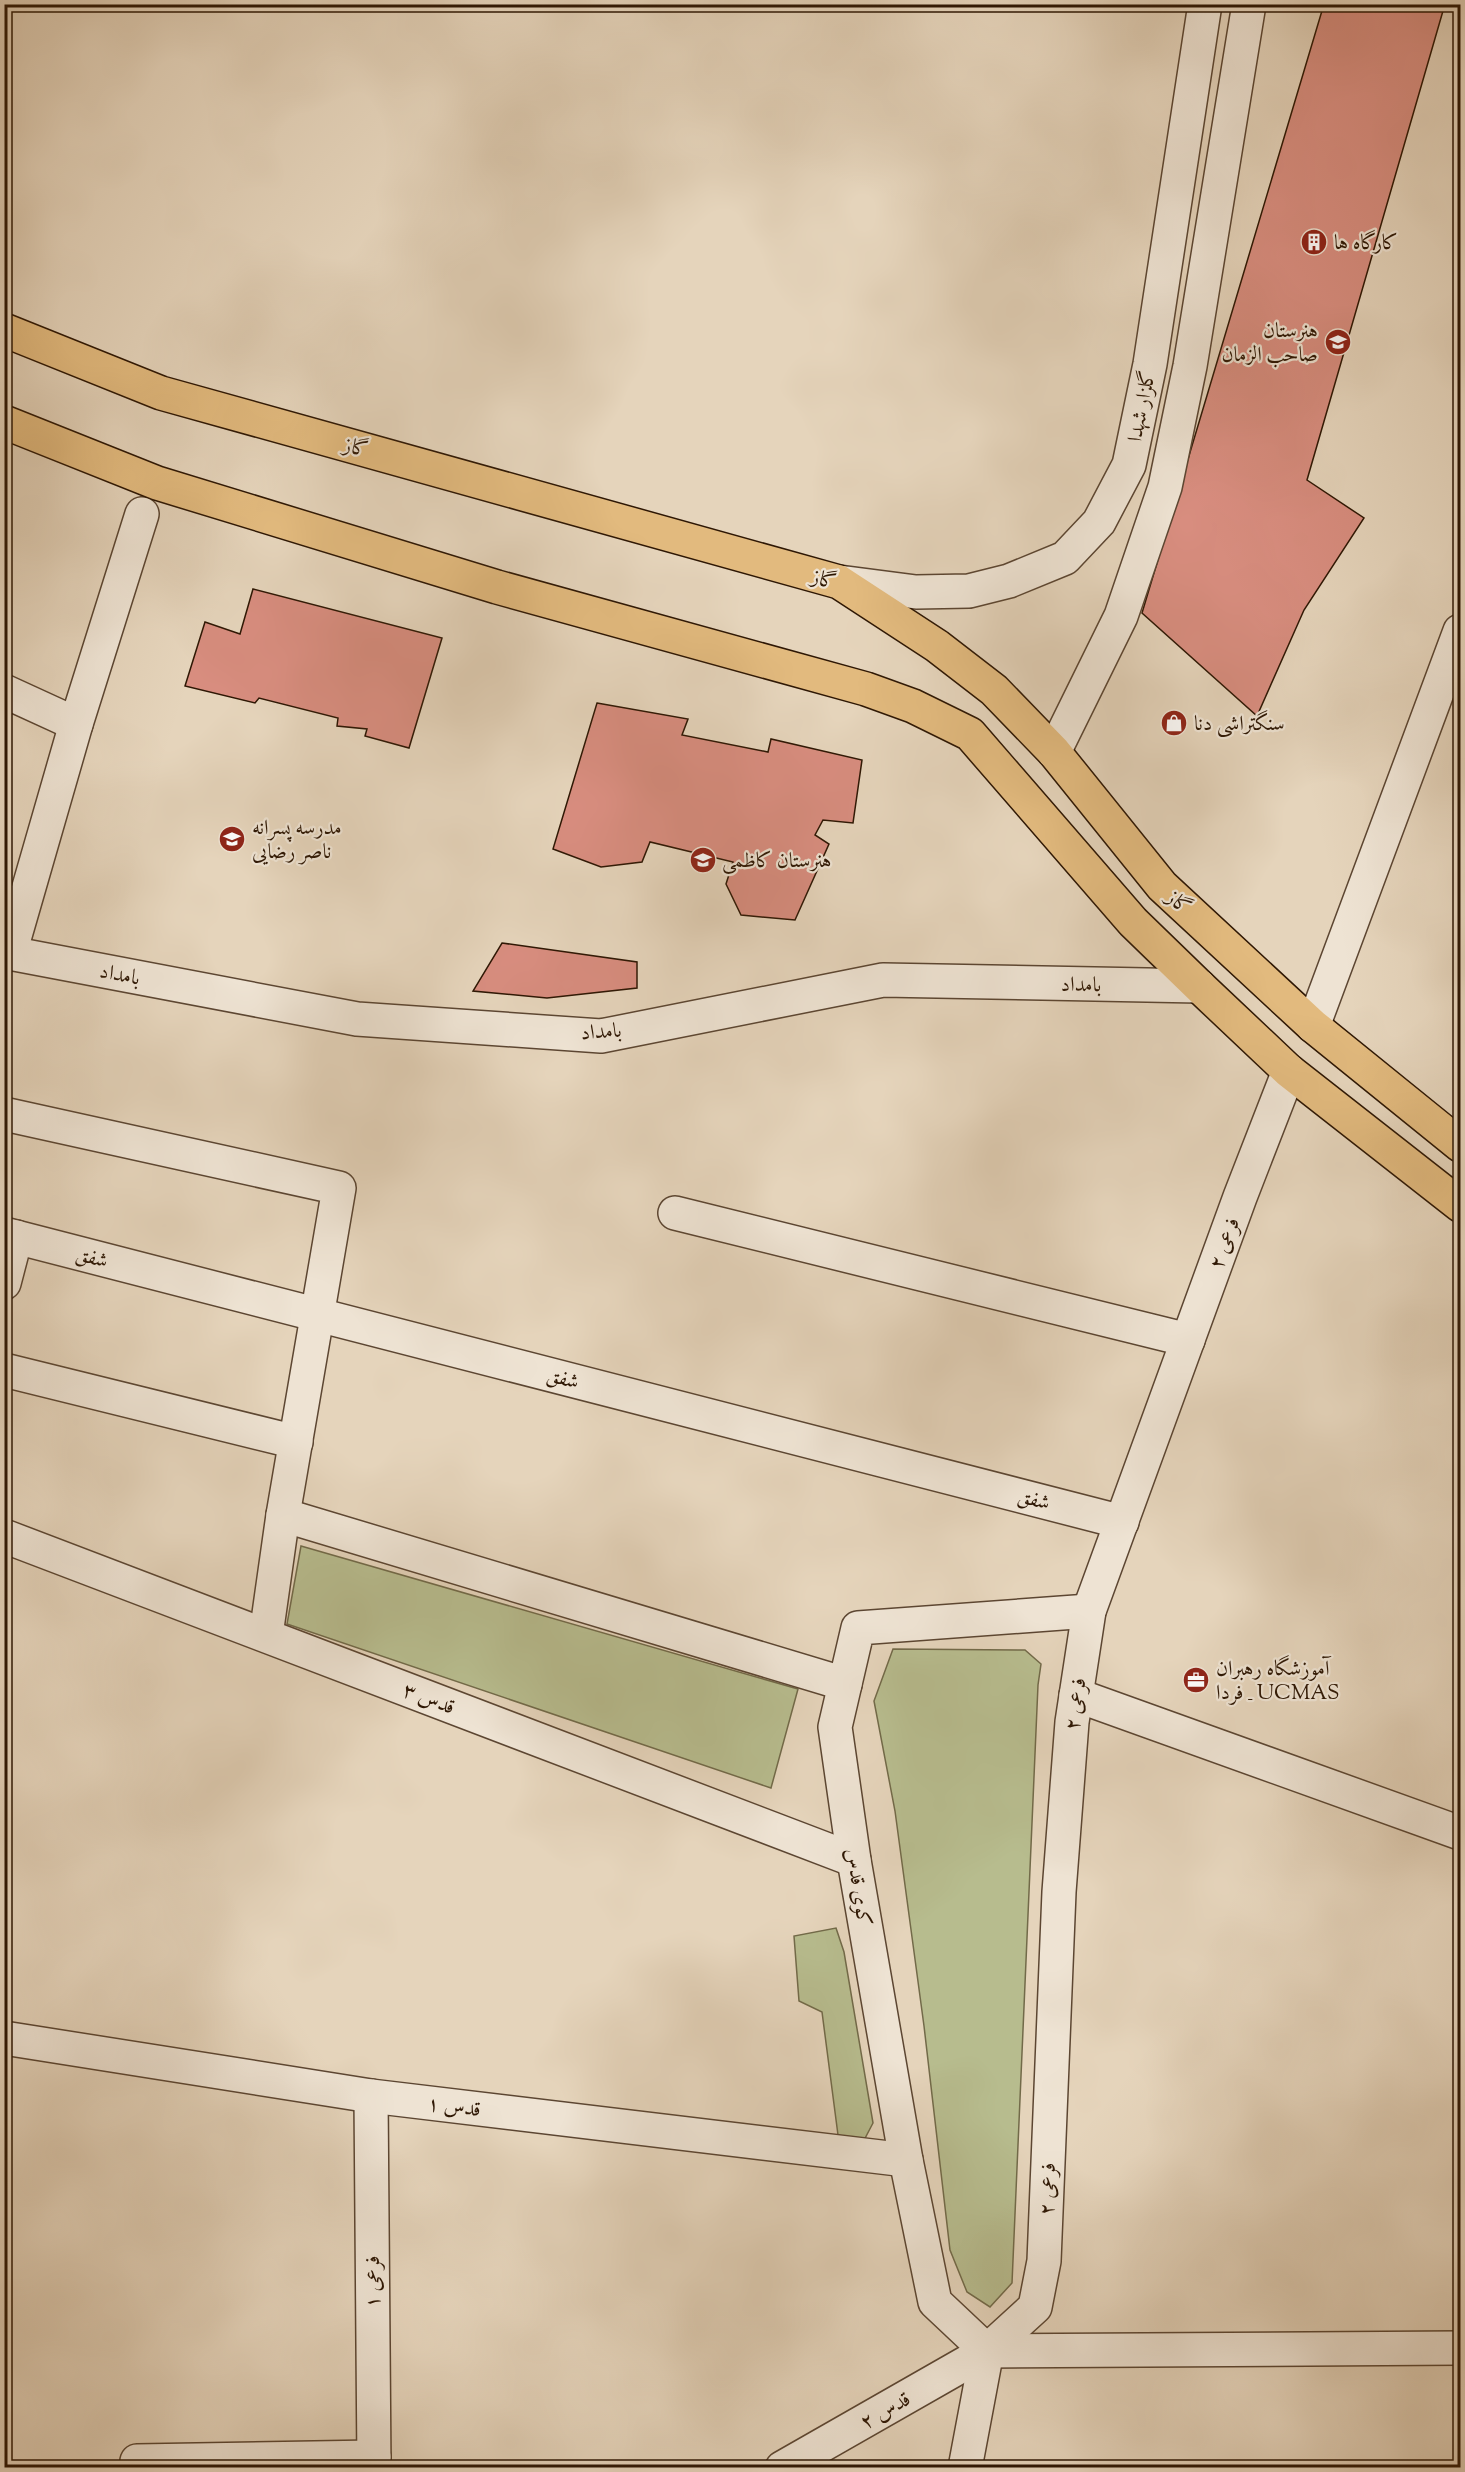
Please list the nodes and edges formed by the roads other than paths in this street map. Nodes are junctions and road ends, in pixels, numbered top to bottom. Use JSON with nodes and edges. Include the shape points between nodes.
{"nodes":[{"id":1,"x":1205,"y":4,"type":"edge"},
{"id":2,"x":1249,"y":4,"type":"edge"},
{"id":3,"x":1174,"y":205,"type":"junction"},
{"id":4,"x":1214,"y":215,"type":"junction"},
{"id":5,"x":4,"y":330,"type":"edge"},
{"id":6,"x":4,"y":422,"type":"edge"},
{"id":7,"x":142,"y":513,"type":"dead end"},
{"id":8,"x":839,"y":582,"type":"junction"},
{"id":9,"x":1461,"y":631,"type":"edge"},
{"id":10,"x":4,"y":691,"type":"edge"},
{"id":11,"x":76,"y":724,"type":"junction"},
{"id":12,"x":1054,"y":752,"type":"junction"},
{"id":13,"x":7,"y":952,"type":"edge"},
{"id":14,"x":1199,"y":986,"type":"junction"},
{"id":15,"x":1313,"y":1026,"type":"junction"},
{"id":16,"x":1289,"y":1071,"type":"junction"},
{"id":17,"x":4,"y":1114,"type":"edge"},
{"id":18,"x":1461,"y":1145,"type":"edge"},
{"id":19,"x":1461,"y":1206,"type":"edge"},
{"id":20,"x":675,"y":1213,"type":"dead end"},
{"id":21,"x":10,"y":1235,"type":"edge"},
{"id":22,"x":4,"y":1282,"type":"edge"},
{"id":23,"x":318,"y":1315,"type":"junction"},
{"id":24,"x":1188,"y":1341,"type":"junction"},
{"id":25,"x":4,"y":1370,"type":"edge"},
{"id":26,"x":296,"y":1442,"type":"junction"},
{"id":27,"x":284,"y":1515,"type":"junction"},
{"id":28,"x":1122,"y":1521,"type":"junction"},
{"id":29,"x":4,"y":1536,"type":"edge"},
{"id":30,"x":1089,"y":1611,"type":"junction"},
{"id":31,"x":266,"y":1635,"type":"junction"},
{"id":32,"x":845,"y":1684,"type":"junction"},
{"id":33,"x":1076,"y":1695,"type":"junction"},
{"id":34,"x":1461,"y":1833,"type":"edge"},
{"id":35,"x":854,"y":1860,"type":"junction"},
{"id":36,"x":4,"y":2038,"type":"edge"},
{"id":37,"x":371,"y":2096,"type":"junction"},
{"id":38,"x":906,"y":2160,"type":"junction"},
{"id":39,"x":1461,"y":2348,"type":"edge"},
{"id":40,"x":987,"y":2351,"type":"junction"},
{"id":41,"x":137,"y":2461,"type":"dead end"},
{"id":42,"x":374,"y":2462,"type":"edge"},
{"id":43,"x":782,"y":2468,"type":"edge"},
{"id":44,"x":965,"y":2468,"type":"edge"}],
"edges":[{"from":1,"to":3,"type":"street","name":"گلزار شهدا"},
{"from":2,"to":4,"type":"street","name":"گلزار شهدا"},
{"from":3,"to":4,"type":"street"},
{"from":3,"to":8,"type":"street","name":"گلزار شهدا","via":[[1129,465],[1099,522],[1065,558],[1009,581],[969,591],[916,592]]},
{"from":4,"to":12,"type":"street","name":"گلزار شهدا","via":[[1190,366],[1165,487],[1121,616]]},
{"from":5,"to":8,"type":"main road","name":"گاز","via":[[161,393]]},
{"from":6,"to":14,"type":"main road","via":[[157,483],[498,587],[866,689],[913,706],[970,735],[1133,922]]},
{"from":7,"to":11,"type":"street"},
{"from":8,"to":12,"type":"main road","name":"گاز","via":[[937,646],[994,690]]},
{"from":9,"to":15,"type":"street"},
{"from":10,"to":11,"type":"street"},
{"from":11,"to":13,"type":"street"},
{"from":12,"to":15,"type":"main road","name":"گاز","via":[[1162,886]]},
{"from":13,"to":14,"type":"street","name":"بامداد","via":[[357,1019],[601,1036],[883,980]]},
{"from":14,"to":16,"type":"main road"},
{"from":15,"to":18,"type":"main road","name":"گاز"},
{"from":16,"to":19,"type":"main road"},
{"from":16,"to":24,"type":"street","name":"فرعی ۲"},
{"from":17,"to":23,"type":"street","via":[[339,1188]]},
{"from":20,"to":24,"type":"street"},
{"from":21,"to":22,"type":"street"},
{"from":21,"to":23,"type":"street","name":"شفق"},
{"from":23,"to":26,"type":"street"},
{"from":23,"to":28,"type":"street","name":"شفق"},
{"from":24,"to":28,"type":"street","name":"فرعی ۲"},
{"from":25,"to":26,"type":"street"},
{"from":26,"to":27,"type":"street"},
{"from":27,"to":31,"type":"street"},
{"from":27,"to":32,"type":"street"},
{"from":28,"to":30,"type":"street","name":"فرعی ۲"},
{"from":29,"to":31,"type":"street","name":"قدس ۳"},
{"from":30,"to":32,"type":"street","name":"کوی قدس","via":[[858,1629]]},
{"from":30,"to":33,"type":"street","name":"فرعی ۲"},
{"from":31,"to":35,"type":"street","name":"قدس ۳"},
{"from":32,"to":35,"type":"street","name":"کوی قدس","via":[[835,1727]]},
{"from":33,"to":34,"type":"street"},
{"from":33,"to":40,"type":"street","name":"فرعی ۲","via":[[1059,1892],[1044,2260],[1035,2307]]},
{"from":35,"to":38,"type":"street","name":"کوی قدس"},
{"from":36,"to":37,"type":"street","name":"قدس ۱"},
{"from":37,"to":38,"type":"street","name":"قدس ۱"},
{"from":37,"to":42,"type":"street","name":"فرعی ۱"},
{"from":38,"to":40,"type":"street","name":"کوی قدس","via":[[935,2302]]},
{"from":39,"to":40,"type":"street"},
{"from":40,"to":43,"type":"street","name":"قدس ۲"},
{"from":40,"to":44,"type":"street"},
{"from":41,"to":42,"type":"street"}]}
